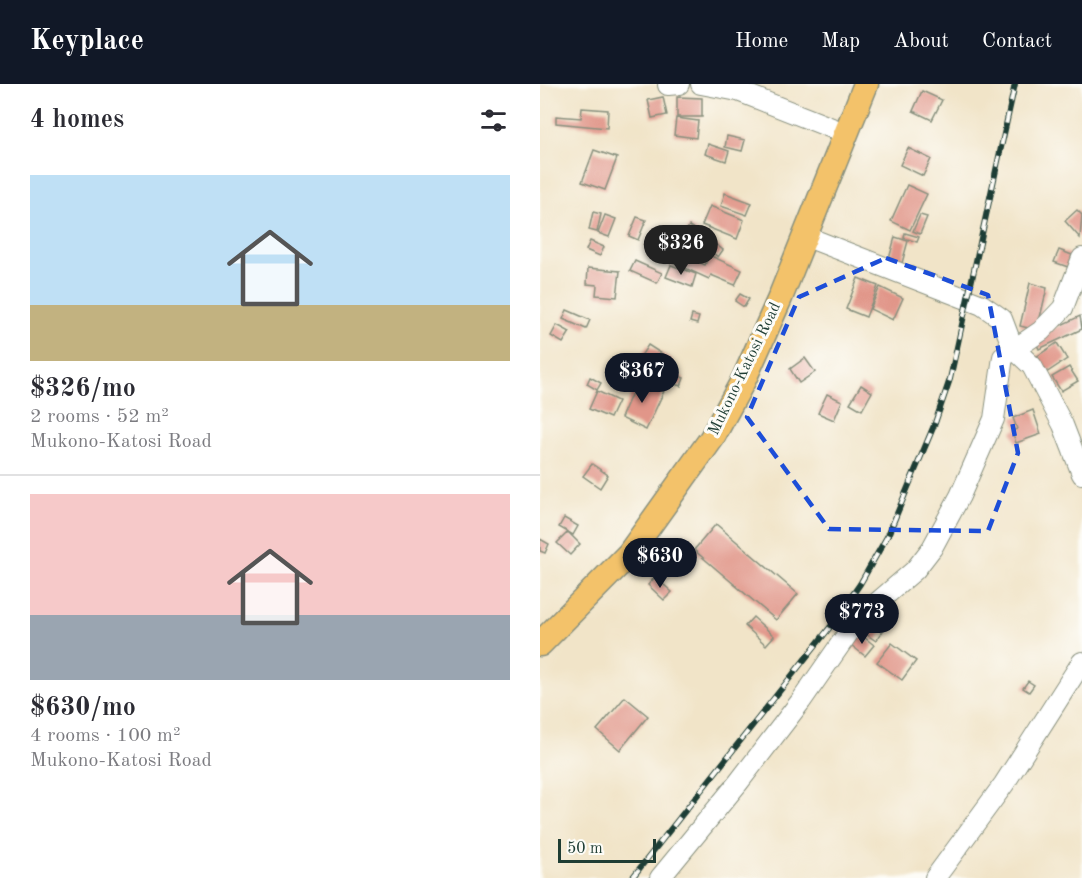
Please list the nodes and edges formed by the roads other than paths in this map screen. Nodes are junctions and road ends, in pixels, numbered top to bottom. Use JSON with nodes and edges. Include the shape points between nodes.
{"nodes":[{"id":1,"x":701,"y":84,"type":"edge"},
{"id":2,"x":866,"y":84,"type":"edge"},
{"id":3,"x":847,"y":134,"type":"junction"},
{"id":4,"x":807,"y":237,"type":"junction"},
{"id":5,"x":1082,"y":258,"type":"edge"},
{"id":6,"x":1014,"y":348,"type":"junction"},
{"id":7,"x":1082,"y":474,"type":"edge"},
{"id":8,"x":540,"y":644,"type":"edge"},
{"id":9,"x":1082,"y":662,"type":"edge"},
{"id":10,"x":660,"y":878,"type":"edge"},
{"id":11,"x":935,"y":878,"type":"edge"}],
"edges":[{"from":1,"to":3,"type":"street","via":[[738,91]]},
{"from":2,"to":3,"type":"main road","name":"Mukono-Katosi Road"},
{"from":3,"to":4,"type":"main road","name":"Mukono-Katosi Road"},
{"from":4,"to":6,"type":"street","via":[[982,305],[1002,319]]},
{"from":4,"to":8,"type":"main road","name":"Mukono-Katosi Road","via":[[744,379],[712,438],[629,554]]},
{"from":5,"to":6,"type":"street","via":[[1063,308],[1041,330]]},
{"from":6,"to":7,"type":"street","via":[[1032,366],[1063,425]]},
{"from":6,"to":10,"type":"street","via":[[1003,357],[994,418],[932,548],[915,570],[858,619],[801,701]]},
{"from":9,"to":11,"type":"street","via":[[1005,784]]}]}
